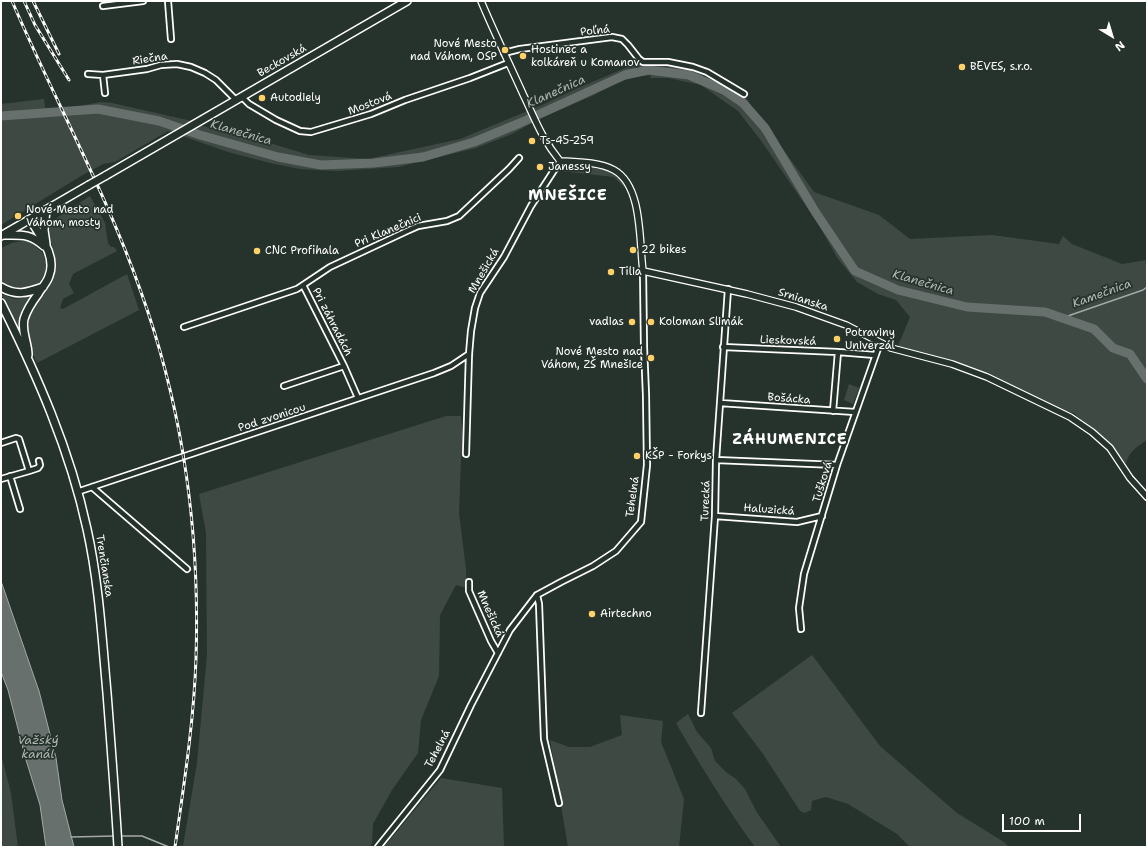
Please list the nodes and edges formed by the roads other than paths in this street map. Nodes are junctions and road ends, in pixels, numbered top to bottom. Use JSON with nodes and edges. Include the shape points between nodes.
{"nodes":[{"id":1,"x":143,"y":1,"type":"edge"},
{"id":2,"x":168,"y":1,"type":"edge"},
{"id":3,"x":407,"y":1,"type":"edge"},
{"id":4,"x":133,"y":2,"type":"edge"},
{"id":5,"x":482,"y":2,"type":"edge"},
{"id":6,"x":103,"y":6,"type":"dead end"},
{"id":7,"x":171,"y":39,"type":"dead end"},
{"id":8,"x":504,"y":53,"type":"junction"},
{"id":9,"x":508,"y":63,"type":"junction"},
{"id":10,"x":88,"y":74,"type":"dead end"},
{"id":11,"x":103,"y":76,"type":"junction"},
{"id":12,"x":105,"y":93,"type":"dead end"},
{"id":13,"x":744,"y":94,"type":"dead end"},
{"id":14,"x":239,"y":99,"type":"junction"},
{"id":15,"x":519,"y":158,"type":"dead end"},
{"id":16,"x":560,"y":161,"type":"junction"},
{"id":17,"x":46,"y":210,"type":"junction"},
{"id":18,"x":30,"y":219,"type":"junction"},
{"id":19,"x":2,"y":236,"type":"edge"},
{"id":20,"x":47,"y":248,"type":"junction"},
{"id":21,"x":643,"y":270,"type":"junction"},
{"id":22,"x":303,"y":285,"type":"junction"},
{"id":23,"x":1,"y":286,"type":"edge"},
{"id":24,"x":43,"y":286,"type":"junction"},
{"id":25,"x":728,"y":289,"type":"junction"},
{"id":26,"x":1,"y":304,"type":"edge"},
{"id":27,"x":184,"y":326,"type":"dead end"},
{"id":28,"x":880,"y":343,"type":"junction"},
{"id":29,"x":723,"y":347,"type":"junction"},
{"id":30,"x":838,"y":352,"type":"junction"},
{"id":31,"x":469,"y":354,"type":"junction"},
{"id":32,"x":875,"y":356,"type":"junction"},
{"id":33,"x":28,"y":359,"type":"junction"},
{"id":34,"x":344,"y":366,"type":"junction"},
{"id":35,"x":284,"y":386,"type":"dead end"},
{"id":36,"x":358,"y":398,"type":"junction"},
{"id":37,"x":720,"y":403,"type":"junction"},
{"id":38,"x":833,"y":411,"type":"junction"},
{"id":39,"x":856,"y":412,"type":"junction"},
{"id":40,"x":1,"y":442,"type":"edge"},
{"id":41,"x":466,"y":454,"type":"dead end"},
{"id":42,"x":716,"y":460,"type":"junction"},
{"id":43,"x":39,"y":461,"type":"dead end"},
{"id":44,"x":837,"y":465,"type":"junction"},
{"id":45,"x":28,"y":470,"type":"junction"},
{"id":46,"x":10,"y":476,"type":"junction"},
{"id":47,"x":1,"y":479,"type":"edge"},
{"id":48,"x":92,"y":487,"type":"junction"},
{"id":49,"x":77,"y":492,"type":"junction"},
{"id":50,"x":1147,"y":497,"type":"edge"},
{"id":51,"x":20,"y":509,"type":"dead end"},
{"id":52,"x":715,"y":516,"type":"junction"},
{"id":53,"x":822,"y":516,"type":"junction"},
{"id":54,"x":187,"y":569,"type":"dead end"},
{"id":55,"x":469,"y":582,"type":"dead end"},
{"id":56,"x":537,"y":595,"type":"junction"},
{"id":57,"x":802,"y":629,"type":"dead end"},
{"id":58,"x":498,"y":653,"type":"junction"},
{"id":59,"x":701,"y":713,"type":"dead end"},
{"id":60,"x":559,"y":803,"type":"dead end"},
{"id":61,"x":118,"y":847,"type":"edge"},
{"id":62,"x":378,"y":847,"type":"edge"}],
"edges":[{"from":1,"to":4,"type":"street"},
{"from":2,"to":7,"type":"street"},
{"from":3,"to":14,"type":"main road","name":"Beckovská"},
{"from":4,"to":6,"type":"street"},
{"from":5,"to":8,"type":"street"},
{"from":8,"to":9,"type":"street"},
{"from":8,"to":13,"type":"street","name":"Poľná","via":[[612,37],[622,39],[643,62],[668,62],[694,67]]},
{"from":9,"to":14,"type":"street","name":"Mostová","via":[[371,114],[311,132],[300,131],[276,120]]},
{"from":9,"to":16,"type":"street","via":[[547,145]]},
{"from":10,"to":11,"type":"street","name":"Riečna"},
{"from":11,"to":12,"type":"street"},
{"from":11,"to":14,"type":"street","name":"Riečna","via":[[176,64],[191,67],[216,80]]},
{"from":14,"to":17,"type":"main road","name":"Beckovská","bridge":true},
{"from":15,"to":22,"type":"street","name":"Pri Klanečnici","via":[[459,216],[448,221],[418,226],[330,267]]},
{"from":16,"to":21,"type":"street","name":"Tehelná","via":[[594,164],[615,171],[625,180],[633,193],[639,221]]},
{"from":16,"to":31,"type":"street","name":"Mnešická","via":[[480,293],[473,316]]},
{"from":17,"to":18,"type":"main road","name":"Beckovská"},
{"from":17,"to":20,"type":"main road","via":[[44,230]]},
{"from":18,"to":19,"type":"main road","name":"Beckovská"},
{"from":18,"to":20,"type":"main road"},
{"from":19,"to":20,"type":"main road","via":[[30,236]]},
{"from":20,"to":24,"type":"main road","via":[[51,257],[51,270]]},
{"from":21,"to":25,"type":"street","name":"Srnianska"},
{"from":21,"to":56,"type":"street","name":"Tehelná","via":[[647,466],[642,522],[616,552]]},
{"from":22,"to":27,"type":"street","name":"Pri Klanečnici","via":[[298,289]]},
{"from":22,"to":34,"type":"street","name":"Pri záhradách"},
{"from":23,"to":24,"type":"main road","via":[[18,294]]},
{"from":24,"to":33,"type":"main road","via":[[24,319],[23,330]]},
{"from":25,"to":28,"type":"street","name":"Srnianska","via":[[820,315]]},
{"from":25,"to":29,"type":"street","name":"Turecká"},
{"from":26,"to":33,"type":"main road","name":"Trenčianska"},
{"from":28,"to":32,"type":"street","name":"Tušková"},
{"from":28,"to":50,"type":"street","name":"Srnianska","via":[[987,377],[1070,417],[1098,436],[1110,448],[1130,478]]},
{"from":29,"to":30,"type":"street","name":"Lieskovská"},
{"from":29,"to":37,"type":"street","name":"Turecká"},
{"from":30,"to":32,"type":"street","name":"Lieskovská"},
{"from":30,"to":38,"type":"street"},
{"from":31,"to":36,"type":"street","name":"Pod zvonicou","via":[[434,373]]},
{"from":31,"to":41,"type":"street","name":"Mnešická"},
{"from":32,"to":39,"type":"street","name":"Tušková"},
{"from":33,"to":49,"type":"main road","name":"Trenčianska","via":[[50,410]]},
{"from":34,"to":35,"type":"street","name":"Pri záhradách"},
{"from":34,"to":36,"type":"street","name":"Pri záhradách"},
{"from":36,"to":48,"type":"street","name":"Pod zvonicou"},
{"from":37,"to":38,"type":"street","name":"Bošácka"},
{"from":37,"to":42,"type":"street","name":"Turecká"},
{"from":38,"to":39,"type":"street","name":"Bošácka"},
{"from":39,"to":44,"type":"street","name":"Tušková"},
{"from":40,"to":45,"type":"street","via":[[19,439]]},
{"from":42,"to":44,"type":"street"},
{"from":42,"to":52,"type":"street","name":"Turecká"},
{"from":43,"to":45,"type":"street","via":[[38,468]]},
{"from":44,"to":53,"type":"street","name":"Tušková"},
{"from":45,"to":46,"type":"street"},
{"from":46,"to":47,"type":"street"},
{"from":46,"to":51,"type":"street"},
{"from":48,"to":49,"type":"street","name":"Pod zvonicou"},
{"from":48,"to":54,"type":"street"},
{"from":49,"to":61,"type":"main road","name":"Trenčianska","via":[[91,548],[101,621]]},
{"from":52,"to":53,"type":"street","name":"Haluzická","via":[[796,522]]},
{"from":52,"to":59,"type":"street","name":"Turecká"},
{"from":53,"to":57,"type":"street","name":"Tušková","via":[[804,574],[799,608]]},
{"from":55,"to":58,"type":"street","name":"Mnešická","via":[[469,591]]},
{"from":56,"to":58,"type":"street","name":"Tehelná","via":[[510,630]]},
{"from":56,"to":60,"type":"street","via":[[544,739]]},
{"from":58,"to":62,"type":"street","name":"Tehelná","via":[[440,770]]}]}
